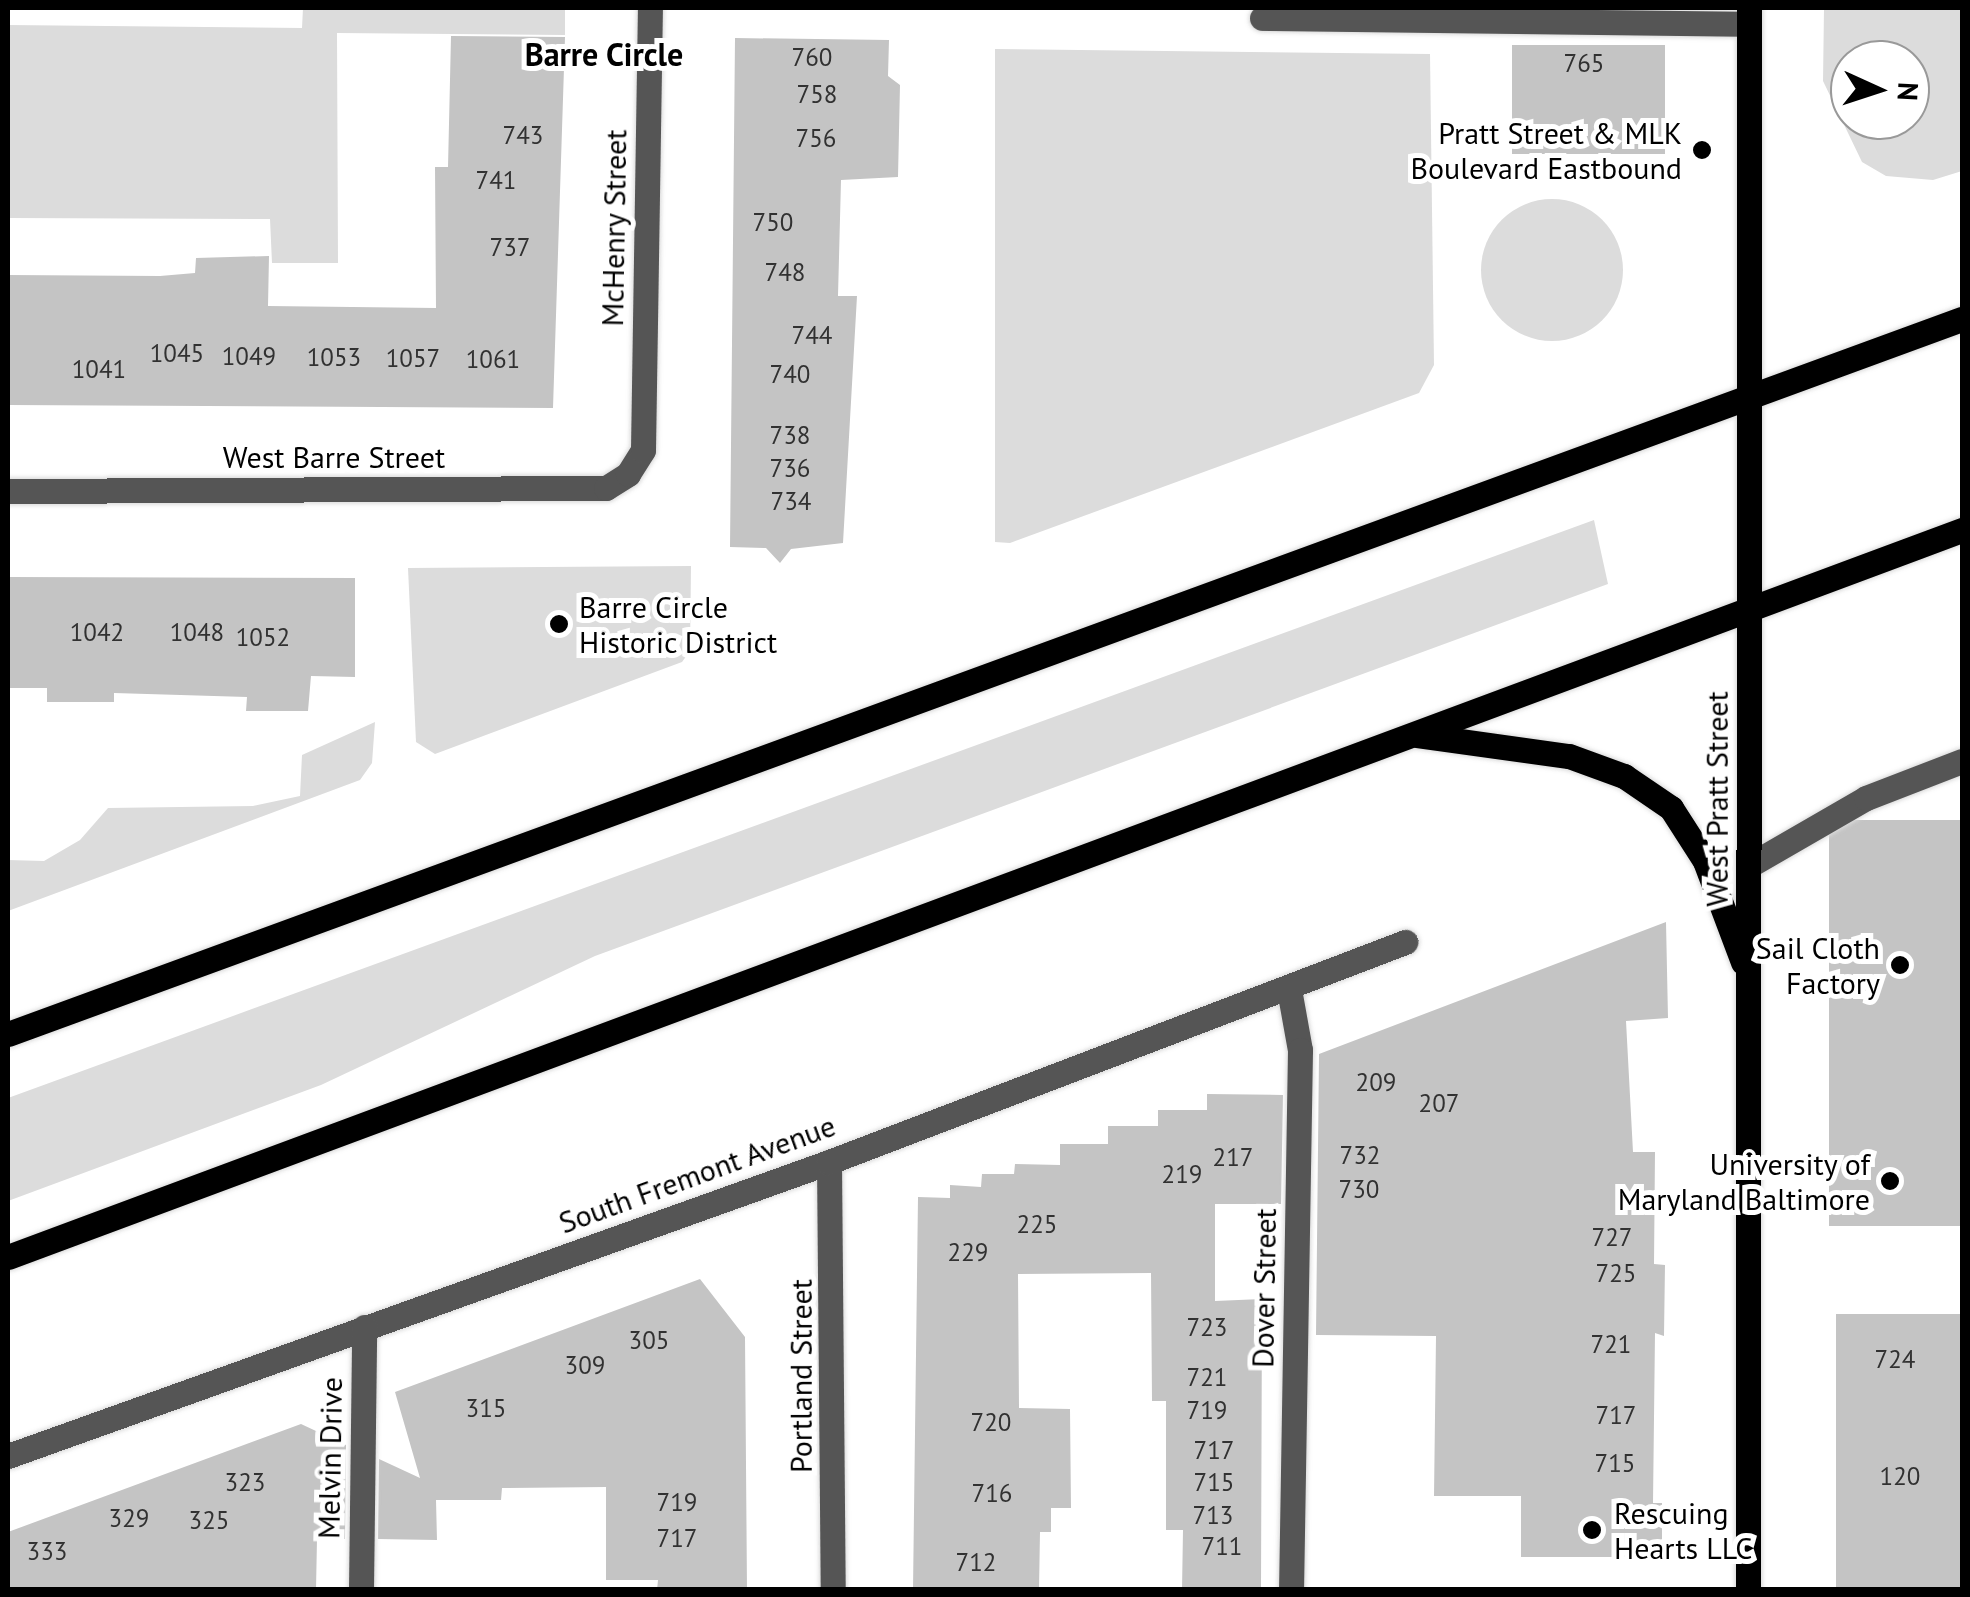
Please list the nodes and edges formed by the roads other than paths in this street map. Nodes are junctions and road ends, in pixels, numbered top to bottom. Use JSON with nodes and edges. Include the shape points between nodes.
{"nodes":[{"id":1,"x":650,"y":8,"type":"edge"},
{"id":2,"x":1749,"y":16,"type":"edge"},
{"id":3,"x":1262,"y":18,"type":"dead end"},
{"id":4,"x":1962,"y":319,"type":"edge"},
{"id":5,"x":1750,"y":396,"type":"junction"},
{"id":6,"x":643,"y":450,"type":"joint"},
{"id":7,"x":8,"y":491,"type":"edge"},
{"id":8,"x":1962,"y":530,"type":"edge"},
{"id":9,"x":1750,"y":608,"type":"junction"},
{"id":10,"x":1412,"y":734,"type":"junction"},
{"id":11,"x":1962,"y":761,"type":"edge"},
{"id":12,"x":1750,"y":865,"type":"junction"},
{"id":13,"x":1405,"y":942,"type":"dead end"},
{"id":14,"x":1750,"y":979,"type":"junction"},
{"id":15,"x":1289,"y":989,"type":"junction"},
{"id":16,"x":8,"y":1034,"type":"edge"},
{"id":17,"x":830,"y":1162,"type":"junction"},
{"id":18,"x":8,"y":1257,"type":"edge"},
{"id":19,"x":364,"y":1328,"type":"junction"},
{"id":20,"x":8,"y":1456,"type":"edge"},
{"id":21,"x":361,"y":1590,"type":"edge"},
{"id":22,"x":833,"y":1590,"type":"edge"},
{"id":23,"x":1291,"y":1590,"type":"edge"},
{"id":24,"x":1748,"y":1590,"type":"edge"}],
"edges":[{"from":1,"to":6,"type":"street","name":"McHenry Street"},
{"from":2,"to":3,"type":"street"},
{"from":2,"to":5,"type":"main road","name":"West Pratt Street"},
{"from":4,"to":5,"type":"main road"},
{"from":5,"to":9,"type":"main road","name":"West Pratt Street"},
{"from":5,"to":16,"type":"main road"},
{"from":6,"to":7,"type":"street","name":"West Barre Street","via":[[628,474],[606,488]]},
{"from":8,"to":9,"type":"main road"},
{"from":9,"to":10,"type":"main road"},
{"from":9,"to":12,"type":"main road","name":"West Pratt Street"},
{"from":10,"to":14,"type":"main road","via":[[1569,756],[1624,776],[1671,808],[1706,861]]},
{"from":10,"to":18,"type":"main road"},
{"from":11,"to":12,"type":"street","via":[[1866,798]]},
{"from":12,"to":14,"type":"main road","name":"West Pratt Street"},
{"from":13,"to":15,"type":"street","name":"South Fremont Avenue"},
{"from":14,"to":24,"type":"main road","name":"West Pratt Street"},
{"from":15,"to":17,"type":"street","name":"South Fremont Avenue"},
{"from":15,"to":23,"type":"street","name":"Dover Street","via":[[1300,1050]]},
{"from":17,"to":19,"type":"street","name":"South Fremont Avenue"},
{"from":17,"to":22,"type":"street","name":"Portland Street"},
{"from":19,"to":20,"type":"street","name":"South Fremont Avenue"},
{"from":19,"to":21,"type":"street","name":"Melvin Drive"}]}
